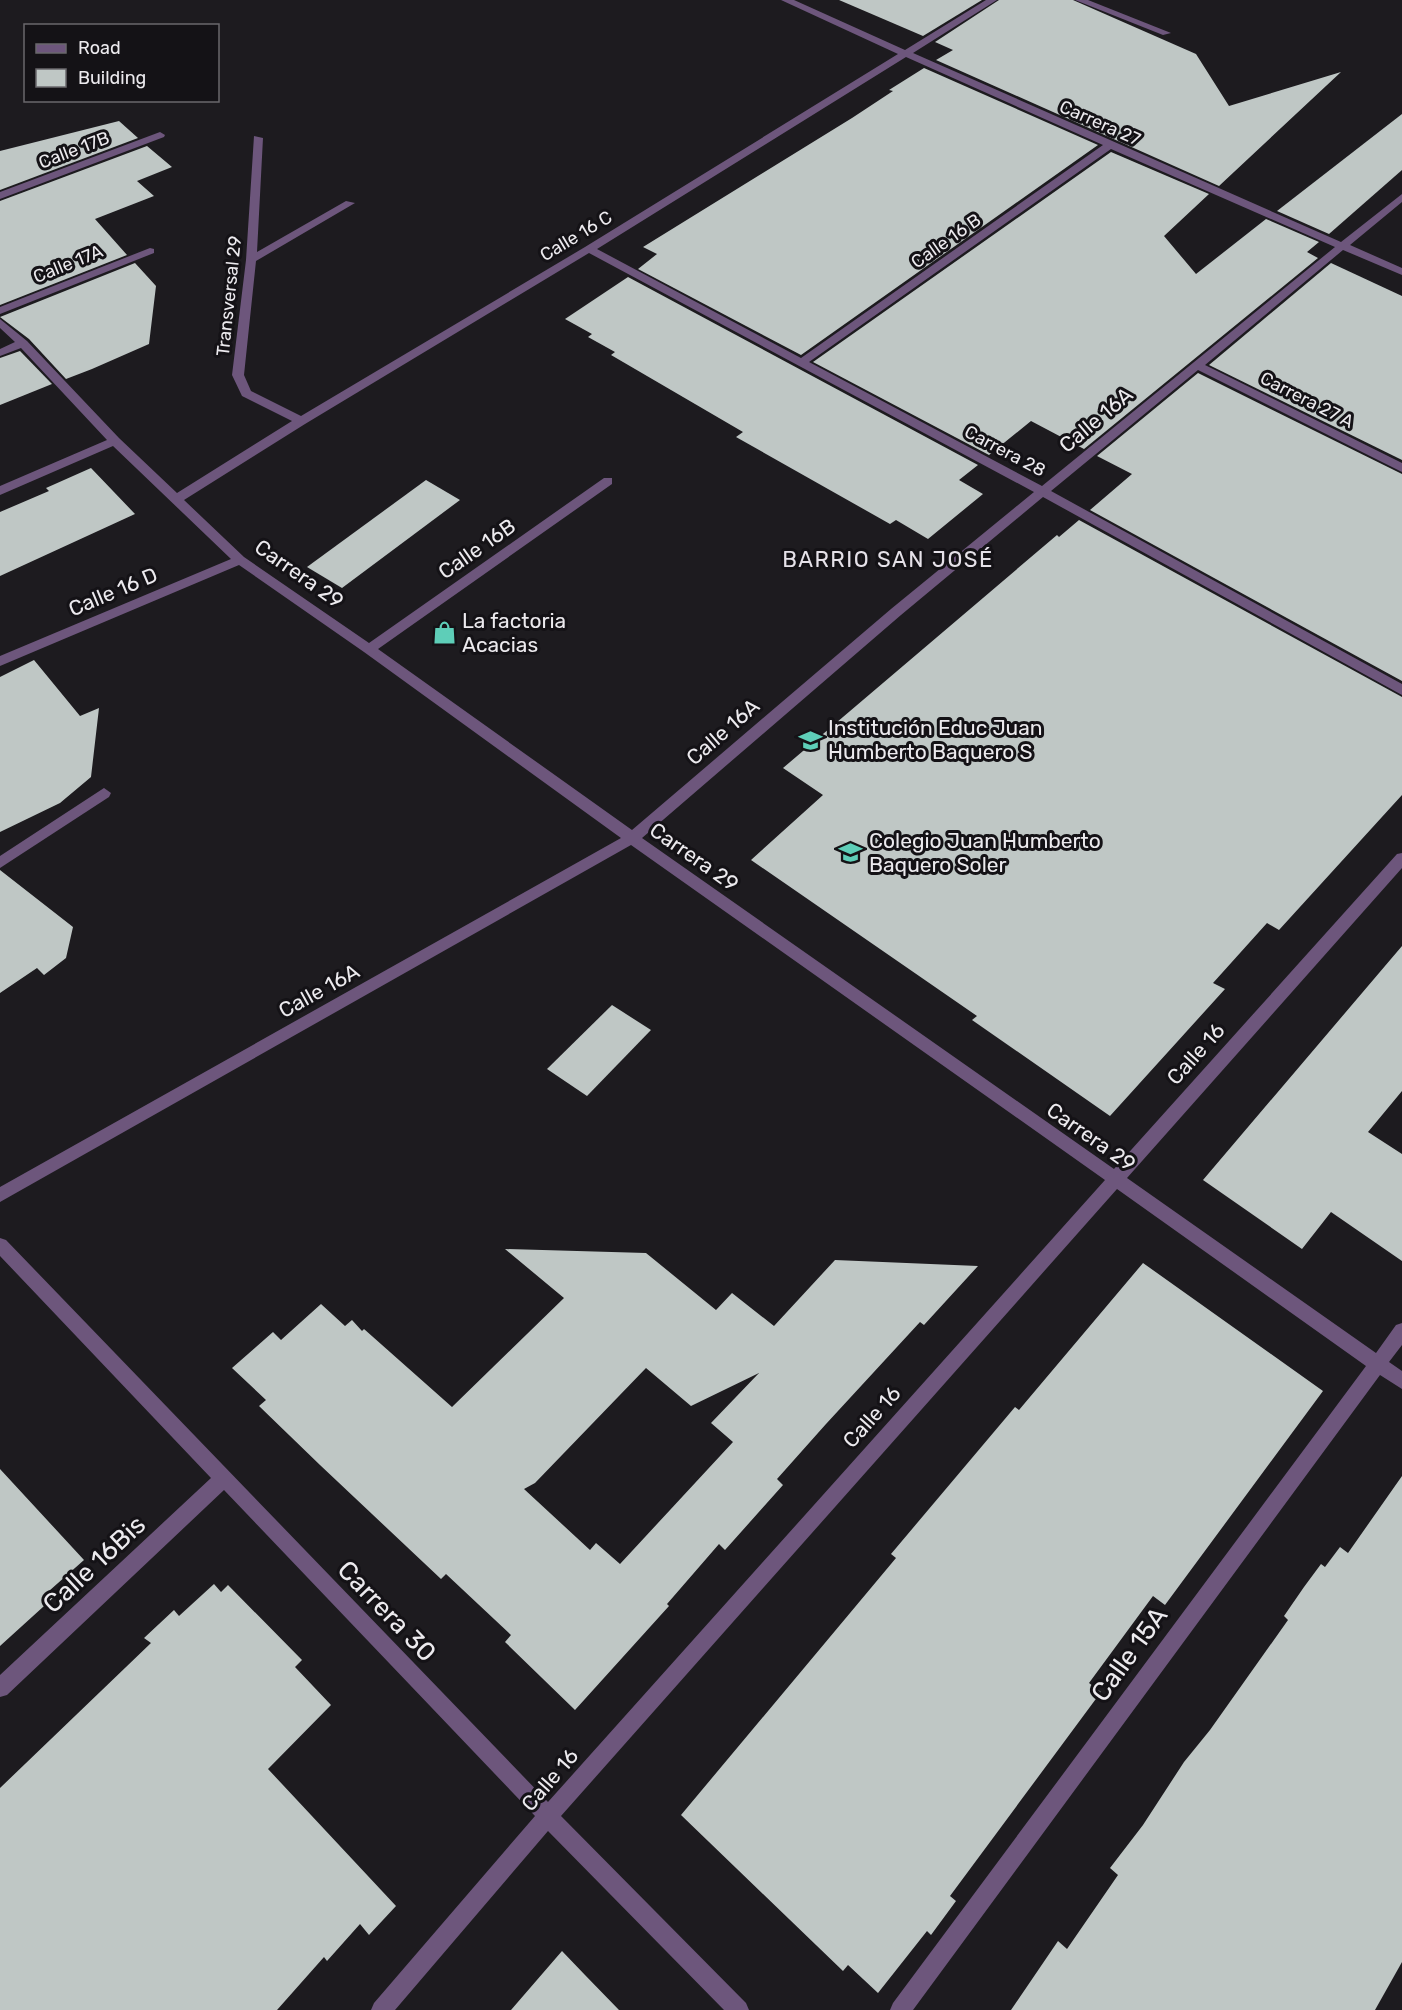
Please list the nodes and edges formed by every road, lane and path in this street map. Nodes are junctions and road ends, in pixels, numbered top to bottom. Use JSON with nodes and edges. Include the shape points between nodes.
{"nodes":[{"id":1,"x":786,"y":0,"type":"edge"},
{"id":2,"x":992,"y":0,"type":"edge"},
{"id":3,"x":1080,"y":0,"type":"edge"},
{"id":4,"x":1166,"y":33,"type":"dead end"},
{"id":5,"x":906,"y":53,"type":"junction"},
{"id":6,"x":160,"y":135,"type":"dead end"},
{"id":7,"x":258,"y":138,"type":"dead end"},
{"id":8,"x":1110,"y":146,"type":"junction"},
{"id":9,"x":0,"y":196,"type":"edge"},
{"id":10,"x":1402,"y":197,"type":"edge"},
{"id":11,"x":350,"y":203,"type":"dead end"},
{"id":12,"x":1342,"y":245,"type":"junction"},
{"id":13,"x":589,"y":249,"type":"junction"},
{"id":14,"x":150,"y":251,"type":"dead end"},
{"id":15,"x":251,"y":260,"type":"junction"},
{"id":16,"x":1402,"y":272,"type":"edge"},
{"id":17,"x":0,"y":310,"type":"edge"},
{"id":18,"x":0,"y":322,"type":"edge"},
{"id":19,"x":23,"y":343,"type":"junction"},
{"id":20,"x":0,"y":353,"type":"edge"},
{"id":21,"x":801,"y":363,"type":"junction"},
{"id":22,"x":1196,"y":365,"type":"junction"},
{"id":23,"x":301,"y":421,"type":"junction"},
{"id":24,"x":115,"y":441,"type":"junction"},
{"id":25,"x":1402,"y":468,"type":"edge"},
{"id":26,"x":608,"y":481,"type":"dead end"},
{"id":27,"x":0,"y":491,"type":"edge"},
{"id":28,"x":1043,"y":492,"type":"junction"},
{"id":29,"x":176,"y":499,"type":"junction"},
{"id":30,"x":240,"y":560,"type":"junction"},
{"id":31,"x":369,"y":649,"type":"junction"},
{"id":32,"x":0,"y":661,"type":"edge"},
{"id":33,"x":1402,"y":690,"type":"edge"},
{"id":34,"x":104,"y":793,"type":"dead end"},
{"id":35,"x":632,"y":838,"type":"junction"},
{"id":36,"x":1402,"y":858,"type":"edge"},
{"id":37,"x":0,"y":863,"type":"edge"},
{"id":38,"x":1114,"y":1179,"type":"junction"},
{"id":39,"x":0,"y":1195,"type":"edge"},
{"id":40,"x":0,"y":1245,"type":"edge"},
{"id":41,"x":1402,"y":1330,"type":"edge"},
{"id":42,"x":1377,"y":1363,"type":"junction"},
{"id":43,"x":1402,"y":1381,"type":"edge"},
{"id":44,"x":224,"y":1478,"type":"junction"},
{"id":45,"x":0,"y":1688,"type":"edge"},
{"id":46,"x":548,"y":1815,"type":"junction"},
{"id":47,"x":381,"y":2010,"type":"edge"},
{"id":48,"x":739,"y":2010,"type":"edge"},
{"id":49,"x":900,"y":2010,"type":"edge"}],
"edges":[{"from":1,"to":5,"type":"street","name":"Carrera 27"},
{"from":2,"to":5,"type":"street","name":"Calle 16 C"},
{"from":3,"to":4,"type":"street"},
{"from":5,"to":8,"type":"street","name":"Carrera 27"},
{"from":5,"to":13,"type":"street","name":"Calle 16 C"},
{"from":6,"to":9,"type":"street","name":"Calle 17B"},
{"from":7,"to":15,"type":"street","name":"Transversal 29"},
{"from":8,"to":12,"type":"street","name":"Carrera 27"},
{"from":8,"to":21,"type":"street","name":"Calle 16 B"},
{"from":10,"to":12,"type":"street","name":"Calle 16A"},
{"from":11,"to":15,"type":"street"},
{"from":12,"to":16,"type":"street","name":"Carrera 27"},
{"from":12,"to":22,"type":"street","name":"Calle 16A"},
{"from":13,"to":21,"type":"street","name":"Carrera 28"},
{"from":13,"to":23,"type":"street","name":"Calle 16 C"},
{"from":14,"to":17,"type":"street","name":"Calle 17A"},
{"from":15,"to":23,"type":"street","name":"Transversal 29","via":[[238,375],[246,393]]},
{"from":18,"to":19,"type":"street","name":"Carrera 29"},
{"from":19,"to":20,"type":"street"},
{"from":19,"to":24,"type":"street","name":"Carrera 29"},
{"from":21,"to":28,"type":"street","name":"Carrera 28"},
{"from":22,"to":25,"type":"street","name":"Carrera 27 A"},
{"from":22,"to":28,"type":"street","name":"Calle 16A"},
{"from":23,"to":29,"type":"street","name":"Calle 16 C"},
{"from":24,"to":27,"type":"street"},
{"from":24,"to":29,"type":"street","name":"Carrera 29"},
{"from":26,"to":31,"type":"street","name":"Calle 16B"},
{"from":28,"to":33,"type":"street","name":"Carrera 28"},
{"from":28,"to":35,"type":"street","name":"Calle 16A"},
{"from":29,"to":30,"type":"street","name":"Carrera 29"},
{"from":30,"to":31,"type":"street","name":"Carrera 29"},
{"from":30,"to":32,"type":"street","name":"Calle 16 D"},
{"from":31,"to":35,"type":"street","name":"Carrera 29"},
{"from":34,"to":37,"type":"street"},
{"from":35,"to":38,"type":"street","name":"Carrera 29"},
{"from":35,"to":39,"type":"street","name":"Calle 16A"},
{"from":36,"to":38,"type":"street","name":"Calle 16"},
{"from":38,"to":42,"type":"street","name":"Carrera 29"},
{"from":38,"to":46,"type":"street","name":"Calle 16"},
{"from":40,"to":44,"type":"street","name":"Carrera 30"},
{"from":41,"to":42,"type":"street","name":"Calle 15A"},
{"from":42,"to":43,"type":"street","name":"Carrera 29"},
{"from":42,"to":49,"type":"street","name":"Calle 15A"},
{"from":44,"to":45,"type":"street","name":"Calle 16Bis"},
{"from":44,"to":46,"type":"street","name":"Carrera 30"},
{"from":46,"to":47,"type":"street","name":"Calle 16"},
{"from":46,"to":48,"type":"street","name":"Carrera 30"}]}
